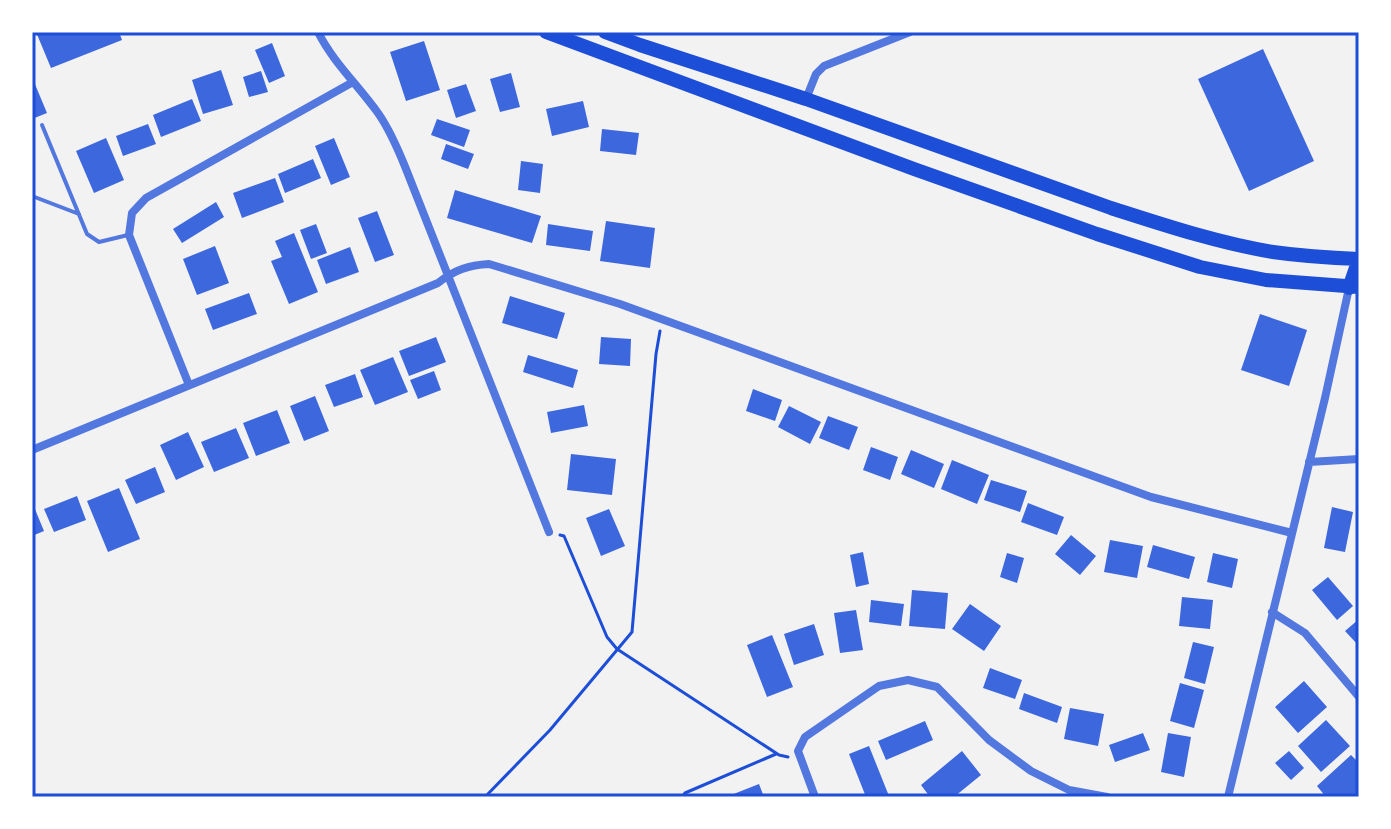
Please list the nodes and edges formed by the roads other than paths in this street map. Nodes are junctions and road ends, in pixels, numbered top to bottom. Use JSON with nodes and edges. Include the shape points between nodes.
{"nodes":[{"id":1,"x":318,"y":32,"type":"edge"},
{"id":2,"x":546,"y":32,"type":"edge"},
{"id":3,"x":910,"y":32,"type":"edge"},
{"id":4,"x":611,"y":33,"type":"edge"},
{"id":5,"x":353,"y":82,"type":"junction"},
{"id":6,"x":806,"y":99,"type":"junction"},
{"id":7,"x":42,"y":125,"type":"dead end"},
{"id":8,"x":796,"y":127,"type":"junction"},
{"id":9,"x":32,"y":196,"type":"edge"},
{"id":10,"x":79,"y":214,"type":"junction"},
{"id":11,"x":129,"y":235,"type":"junction"},
{"id":12,"x":1359,"y":259,"type":"edge"},
{"id":13,"x":447,"y":275,"type":"junction"},
{"id":14,"x":1354,"y":288,"type":"edge"},
{"id":15,"x":189,"y":385,"type":"junction"},
{"id":16,"x":32,"y":450,"type":"edge"},
{"id":17,"x":1359,"y":459,"type":"edge"},
{"id":18,"x":1309,"y":462,"type":"junction"},
{"id":19,"x":549,"y":532,"type":"road end"},
{"id":20,"x":1292,"y":533,"type":"junction"},
{"id":21,"x":1272,"y":612,"type":"junction"},
{"id":22,"x":1359,"y":697,"type":"edge"},
{"id":23,"x":815,"y":797,"type":"edge"},
{"id":24,"x":1107,"y":797,"type":"edge"},
{"id":25,"x":1228,"y":797,"type":"edge"}],
"edges":[{"from":1,"to":5,"type":"street"},
{"from":2,"to":8,"type":"highway"},
{"from":3,"to":6,"type":"street","via":[[824,66]]},
{"from":4,"to":6,"type":"highway"},
{"from":5,"to":11,"type":"street","via":[[146,198],[132,213]]},
{"from":5,"to":13,"type":"street","via":[[391,135]]},
{"from":6,"to":8,"type":"highway"},
{"from":6,"to":12,"type":"highway","via":[[1151,221],[1269,251]]},
{"from":7,"to":10,"type":"lane"},
{"from":8,"to":14,"type":"highway","via":[[1200,267]]},
{"from":9,"to":10,"type":"lane"},
{"from":10,"to":11,"type":"lane","via":[[87,234],[99,242]]},
{"from":11,"to":15,"type":"street"},
{"from":12,"to":14,"type":"highway"},
{"from":13,"to":15,"type":"street"},
{"from":13,"to":19,"type":"street"},
{"from":13,"to":20,"type":"street","via":[[489,264],[620,304],[1151,497]]},
{"from":14,"to":18,"type":"street"},
{"from":15,"to":16,"type":"street"},
{"from":17,"to":18,"type":"street"},
{"from":18,"to":20,"type":"street"},
{"from":20,"to":21,"type":"street"},
{"from":21,"to":22,"type":"street","via":[[1305,633]]},
{"from":21,"to":25,"type":"street"},
{"from":23,"to":24,"type":"street","via":[[798,751],[805,737],[879,686],[908,680],[937,687],[989,740],[1031,771],[1069,790]]}]}
